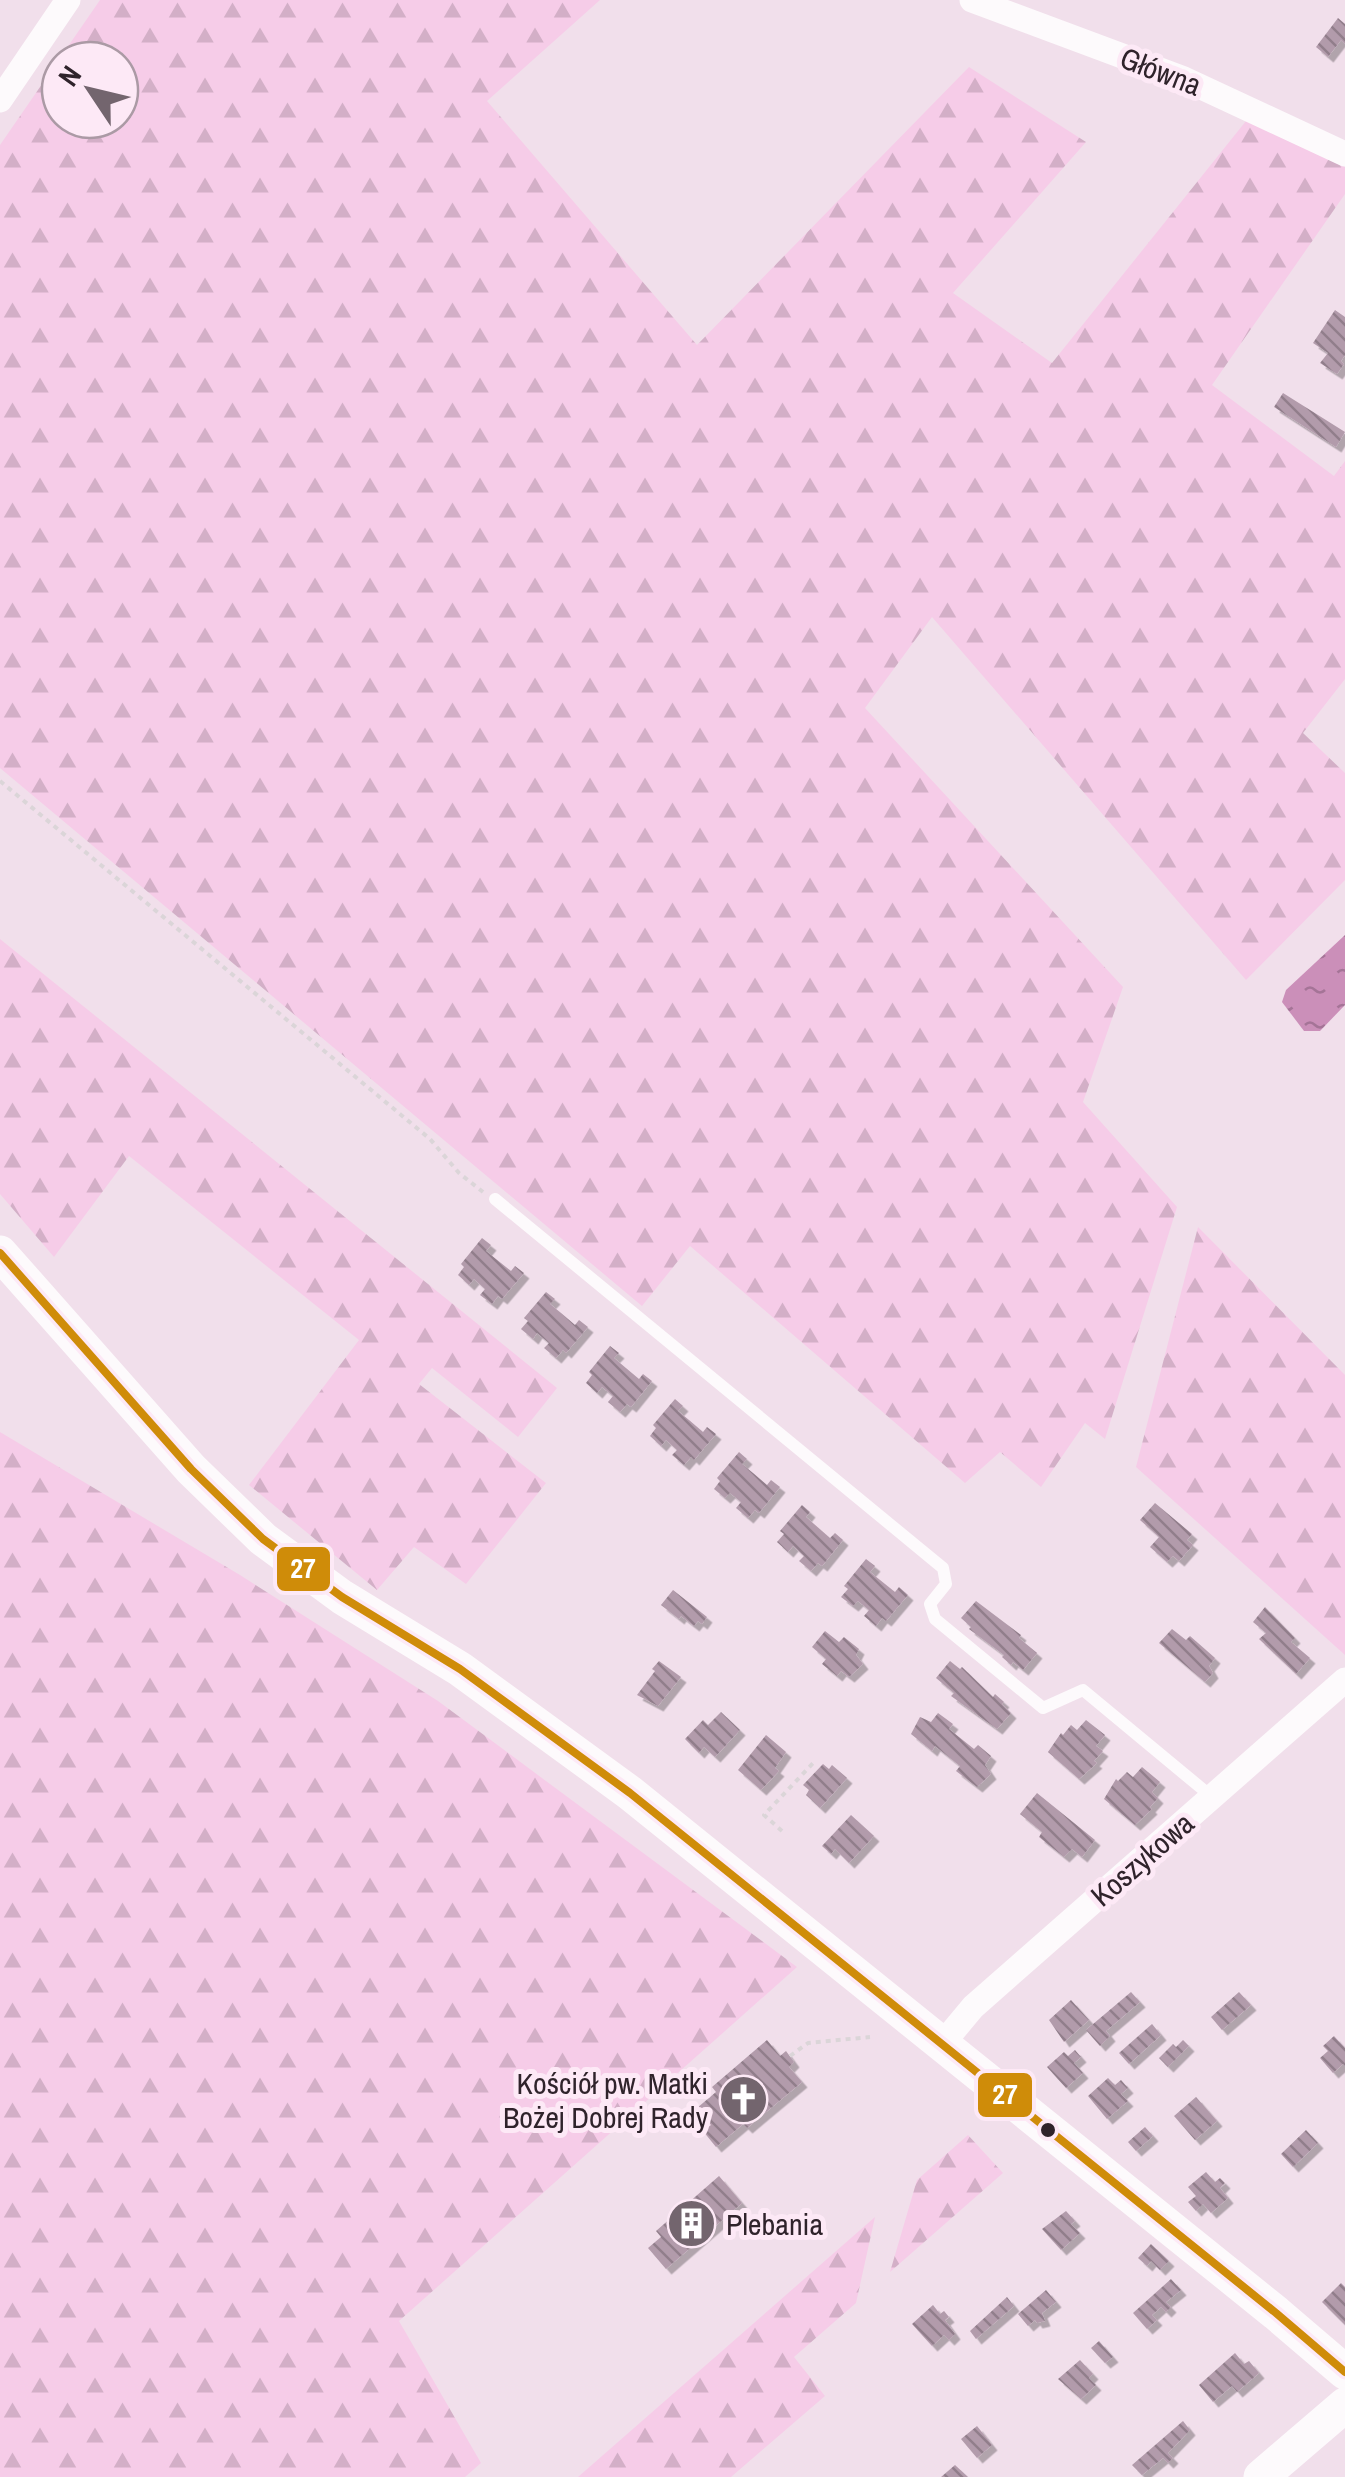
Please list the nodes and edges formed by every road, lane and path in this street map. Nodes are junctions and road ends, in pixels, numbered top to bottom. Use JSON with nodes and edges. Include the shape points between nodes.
{"nodes":[{"id":1,"x":68,"y":0,"type":"edge"},
{"id":2,"x":972,"y":0,"type":"edge"},
{"id":3,"x":0,"y":100,"type":"edge"},
{"id":4,"x":1345,"y":154,"type":"edge"},
{"id":5,"x":0,"y":781,"type":"edge"},
{"id":6,"x":495,"y":1198,"type":"joint"},
{"id":7,"x":0,"y":1254,"type":"edge"},
{"id":8,"x":1345,"y":1680,"type":"edge"},
{"id":9,"x":816,"y":1760,"type":"dead end"},
{"id":10,"x":1212,"y":1797,"type":"junction"},
{"id":11,"x":782,"y":1831,"type":"dead end"},
{"id":12,"x":870,"y":2038,"type":"dead end"},
{"id":13,"x":943,"y":2043,"type":"junction"},
{"id":14,"x":790,"y":2056,"type":"dead end"},
{"id":15,"x":1345,"y":2372,"type":"edge"},
{"id":16,"x":1345,"y":2405,"type":"edge"},
{"id":17,"x":1261,"y":2477,"type":"edge"}],
"edges":[{"from":1,"to":3,"type":"street"},
{"from":2,"to":4,"type":"street","name":"Główna","via":[[1184,79]]},
{"from":5,"to":6,"type":"path"},
{"from":6,"to":10,"type":"lane","via":[[942,1568],[946,1584],[930,1604],[934,1619],[1043,1708],[1083,1690]]},
{"from":7,"to":13,"type":"street","via":[[263,1539],[544,1728]]},
{"from":8,"to":10,"type":"street","name":"Koszykowa"},
{"from":9,"to":11,"type":"path","via":[[764,1815]]},
{"from":10,"to":13,"type":"street","name":"Koszykowa","via":[[973,2007]]},
{"from":12,"to":14,"type":"path","via":[[808,2043]]},
{"from":13,"to":15,"type":"street"},
{"from":16,"to":17,"type":"street"}]}
